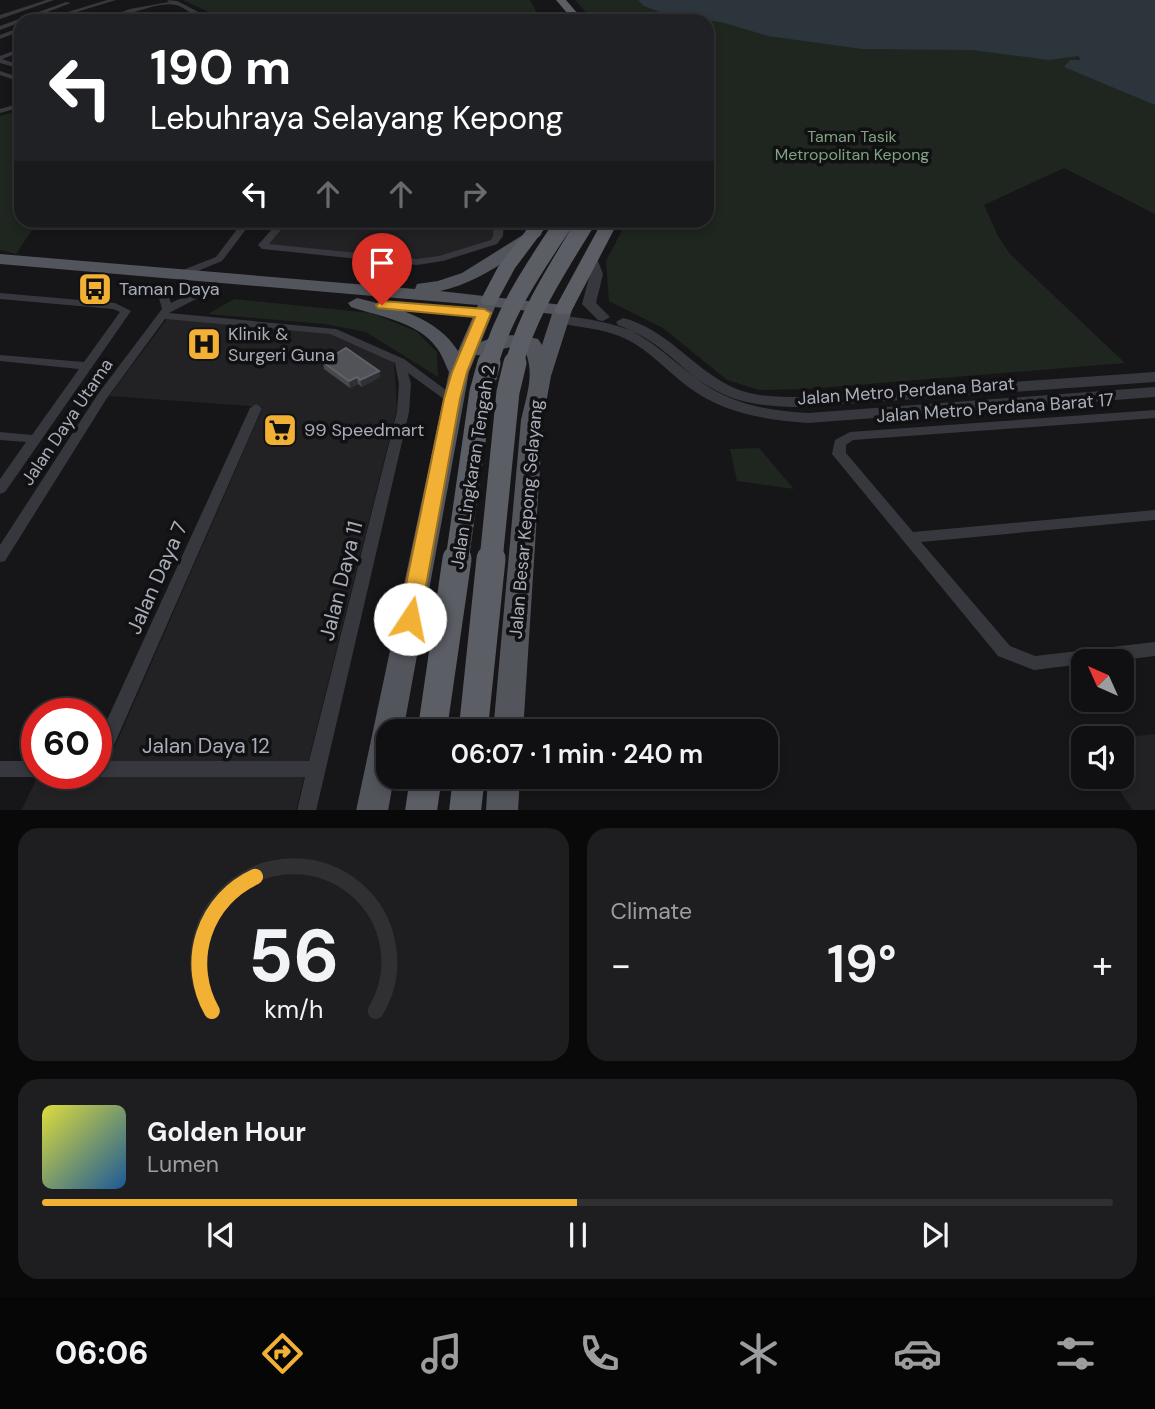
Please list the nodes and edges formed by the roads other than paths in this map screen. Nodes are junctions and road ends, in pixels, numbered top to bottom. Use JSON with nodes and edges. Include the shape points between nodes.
{"nodes":[{"id":1,"x":51,"y":0,"type":"edge"},
{"id":2,"x":113,"y":0,"type":"edge"},
{"id":3,"x":548,"y":0,"type":"edge"},
{"id":4,"x":561,"y":0,"type":"edge"},
{"id":5,"x":173,"y":1,"type":"edge"},
{"id":6,"x":68,"y":4,"type":"joint"},
{"id":7,"x":197,"y":13,"type":"joint"},
{"id":8,"x":40,"y":14,"type":"edge"},
{"id":9,"x":65,"y":14,"type":"edge"},
{"id":10,"x":120,"y":14,"type":"edge"},
{"id":11,"x":192,"y":14,"type":"edge"},
{"id":12,"x":560,"y":14,"type":"edge"},
{"id":13,"x":573,"y":14,"type":"edge"},
{"id":14,"x":0,"y":17,"type":"edge"},
{"id":15,"x":242,"y":228,"type":"edge"},
{"id":16,"x":278,"y":228,"type":"edge"},
{"id":17,"x":498,"y":228,"type":"edge"},
{"id":18,"x":538,"y":228,"type":"edge"},
{"id":19,"x":538,"y":228,"type":"edge"},
{"id":20,"x":561,"y":228,"type":"edge"},
{"id":21,"x":582,"y":228,"type":"edge"},
{"id":22,"x":607,"y":228,"type":"edge"},
{"id":23,"x":0,"y":259,"type":"edge"},
{"id":24,"x":219,"y":259,"type":"junction"},
{"id":25,"x":587,"y":264,"type":"junction"},
{"id":26,"x":507,"y":267,"type":"junction"},
{"id":27,"x":0,"y":271,"type":"edge"},
{"id":28,"x":179,"y":275,"type":"junction"},
{"id":29,"x":222,"y":284,"type":"junction"},
{"id":30,"x":150,"y":285,"type":"junction"},
{"id":31,"x":0,"y":296,"type":"edge"},
{"id":32,"x":359,"y":297,"type":"junction"},
{"id":33,"x":487,"y":307,"type":"junction"},
{"id":34,"x":165,"y":312,"type":"junction"},
{"id":35,"x":561,"y":314,"type":"junction"},
{"id":36,"x":603,"y":317,"type":"junction"},
{"id":37,"x":0,"y":358,"type":"edge"},
{"id":38,"x":400,"y":360,"type":"junction"},
{"id":39,"x":89,"y":366,"type":"junction"},
{"id":40,"x":462,"y":367,"type":"junction"},
{"id":41,"x":541,"y":376,"type":"junction"},
{"id":42,"x":1155,"y":377,"type":"edge"},
{"id":43,"x":1155,"y":392,"type":"edge"},
{"id":44,"x":452,"y":399,"type":"junction"},
{"id":45,"x":256,"y":408,"type":"dead end"},
{"id":46,"x":769,"y":409,"type":"junction"},
{"id":47,"x":1155,"y":414,"type":"edge"},
{"id":48,"x":0,"y":436,"type":"edge"},
{"id":49,"x":33,"y":439,"type":"junction"},
{"id":50,"x":0,"y":489,"type":"edge"},
{"id":51,"x":1155,"y":515,"type":"edge"},
{"id":52,"x":0,"y":527,"type":"edge"},
{"id":53,"x":16,"y":529,"type":"junction"},
{"id":54,"x":910,"y":538,"type":"junction"},
{"id":55,"x":0,"y":557,"type":"edge"},
{"id":56,"x":1155,"y":649,"type":"edge"},
{"id":57,"x":434,"y":719,"type":"edge"},
{"id":58,"x":474,"y":719,"type":"edge"},
{"id":59,"x":509,"y":719,"type":"edge"},
{"id":60,"x":112,"y":731,"type":"edge"},
{"id":61,"x":112,"y":767,"type":"edge"},
{"id":62,"x":0,"y":769,"type":"edge"},
{"id":63,"x":21,"y":769,"type":"edge"},
{"id":64,"x":316,"y":769,"type":"junction"},
{"id":65,"x":424,"y":789,"type":"edge"},
{"id":66,"x":468,"y":789,"type":"edge"},
{"id":67,"x":503,"y":789,"type":"edge"},
{"id":68,"x":306,"y":810,"type":"edge"},
{"id":69,"x":372,"y":810,"type":"edge"},
{"id":70,"x":421,"y":810,"type":"edge"},
{"id":71,"x":465,"y":810,"type":"edge"},
{"id":72,"x":502,"y":810,"type":"edge"}],
"edges":[{"from":1,"to":6,"type":"street"},
{"from":1,"to":14,"type":"street"},
{"from":2,"to":9,"type":"street"},
{"from":3,"to":12,"type":"highway"},
{"from":4,"to":13,"type":"highway"},
{"from":5,"to":7,"type":"street"},
{"from":5,"to":10,"type":"street"},
{"from":6,"to":8,"type":"street"},
{"from":7,"to":11,"type":"street"},
{"from":15,"to":24,"type":"street"},
{"from":16,"to":17,"type":"street","via":[[265,247],[416,262],[494,242]]},
{"from":18,"to":26,"type":"highway"},
{"from":19,"to":32,"type":"main road","via":[[493,264],[447,284]]},
{"from":20,"to":57,"type":"highway","name":"Jalan Lingkaran Tengah 2","bridge":true,"via":[[528,277],[494,345],[481,392]]},
{"from":21,"to":58,"type":"highway","name":"Jalan Lingkaran Tengah 2","bridge":true,"via":[[519,346],[508,392]]},
{"from":22,"to":25,"type":"highway"},
{"from":23,"to":28,"type":"main road"},
{"from":24,"to":28,"type":"street"},
{"from":24,"to":29,"type":"street"},
{"from":25,"to":26,"type":"highway","via":[[565,282],[539,285],[513,277]]},
{"from":25,"to":35,"type":"highway"},
{"from":25,"to":36,"type":"street","via":[[597,265],[598,274],[589,304]]},
{"from":26,"to":33,"type":"highway"},
{"from":27,"to":30,"type":"main road"},
{"from":28,"to":29,"type":"main road"},
{"from":29,"to":30,"type":"main road"},
{"from":29,"to":32,"type":"main road"},
{"from":29,"to":34,"type":"street","name":"Jalan Daya Utama"},
{"from":30,"to":34,"type":"street","via":[[164,297]]},
{"from":31,"to":39,"type":"street","via":[[122,307],[126,315]]},
{"from":32,"to":33,"type":"main road"},
{"from":32,"to":40,"type":"main road","via":[[435,334]]},
{"from":33,"to":35,"type":"main road"},
{"from":33,"to":40,"type":"main road"},
{"from":34,"to":38,"type":"street","via":[[332,331]]},
{"from":34,"to":53,"type":"street","name":"Jalan Daya Utama","via":[[102,397]]},
{"from":35,"to":36,"type":"street","name":"Jalan Metro Perdana Barat"},
{"from":35,"to":41,"type":"main road","name":"Jalan Besar Kepong Selayang"},
{"from":35,"to":46,"type":"street","name":"Jalan Metro Perdana Barat","via":[[633,337],[732,406]]},
{"from":36,"to":46,"type":"street","name":"Jalan Metro Perdana Barat","via":[[663,341],[707,378]]},
{"from":37,"to":39,"type":"street"},
{"from":38,"to":44,"type":"street"},
{"from":38,"to":64,"type":"street","name":"Jalan Daya 11","via":[[405,384],[403,412]]},
{"from":39,"to":49,"type":"street"},
{"from":40,"to":41,"type":"main road","via":[[492,344],[520,339],[537,350]]},
{"from":40,"to":44,"type":"main road"},
{"from":41,"to":59,"type":"main road","name":"Jalan Besar Kepong Selayang","via":[[532,420]]},
{"from":42,"to":46,"type":"street","name":"Jalan Metro Perdana Barat","via":[[802,402]]},
{"from":43,"to":46,"type":"street","name":"Jalan Metro Perdana Barat","via":[[808,418]]},
{"from":44,"to":69,"type":"main road"},
{"from":45,"to":60,"type":"street","name":"Jalan Daya 7"},
{"from":47,"to":54,"type":"street","name":"Jalan Metro Perdana Barat 17","via":[[850,436],[840,443],[839,454]]},
{"from":48,"to":49,"type":"street"},
{"from":49,"to":50,"type":"street"},
{"from":51,"to":54,"type":"street"},
{"from":52,"to":53,"type":"street"},
{"from":53,"to":55,"type":"street","name":"Jalan Daya Utama"},
{"from":54,"to":56,"type":"street","via":[[1004,651],[1034,663]]},
{"from":61,"to":64,"type":"street","name":"Jalan Daya 12"},
{"from":62,"to":63,"type":"street"},
{"from":64,"to":68,"type":"street","name":"Jalan Daya 11"},
{"from":65,"to":70,"type":"highway"},
{"from":66,"to":71,"type":"highway"},
{"from":67,"to":72,"type":"main road"}]}
